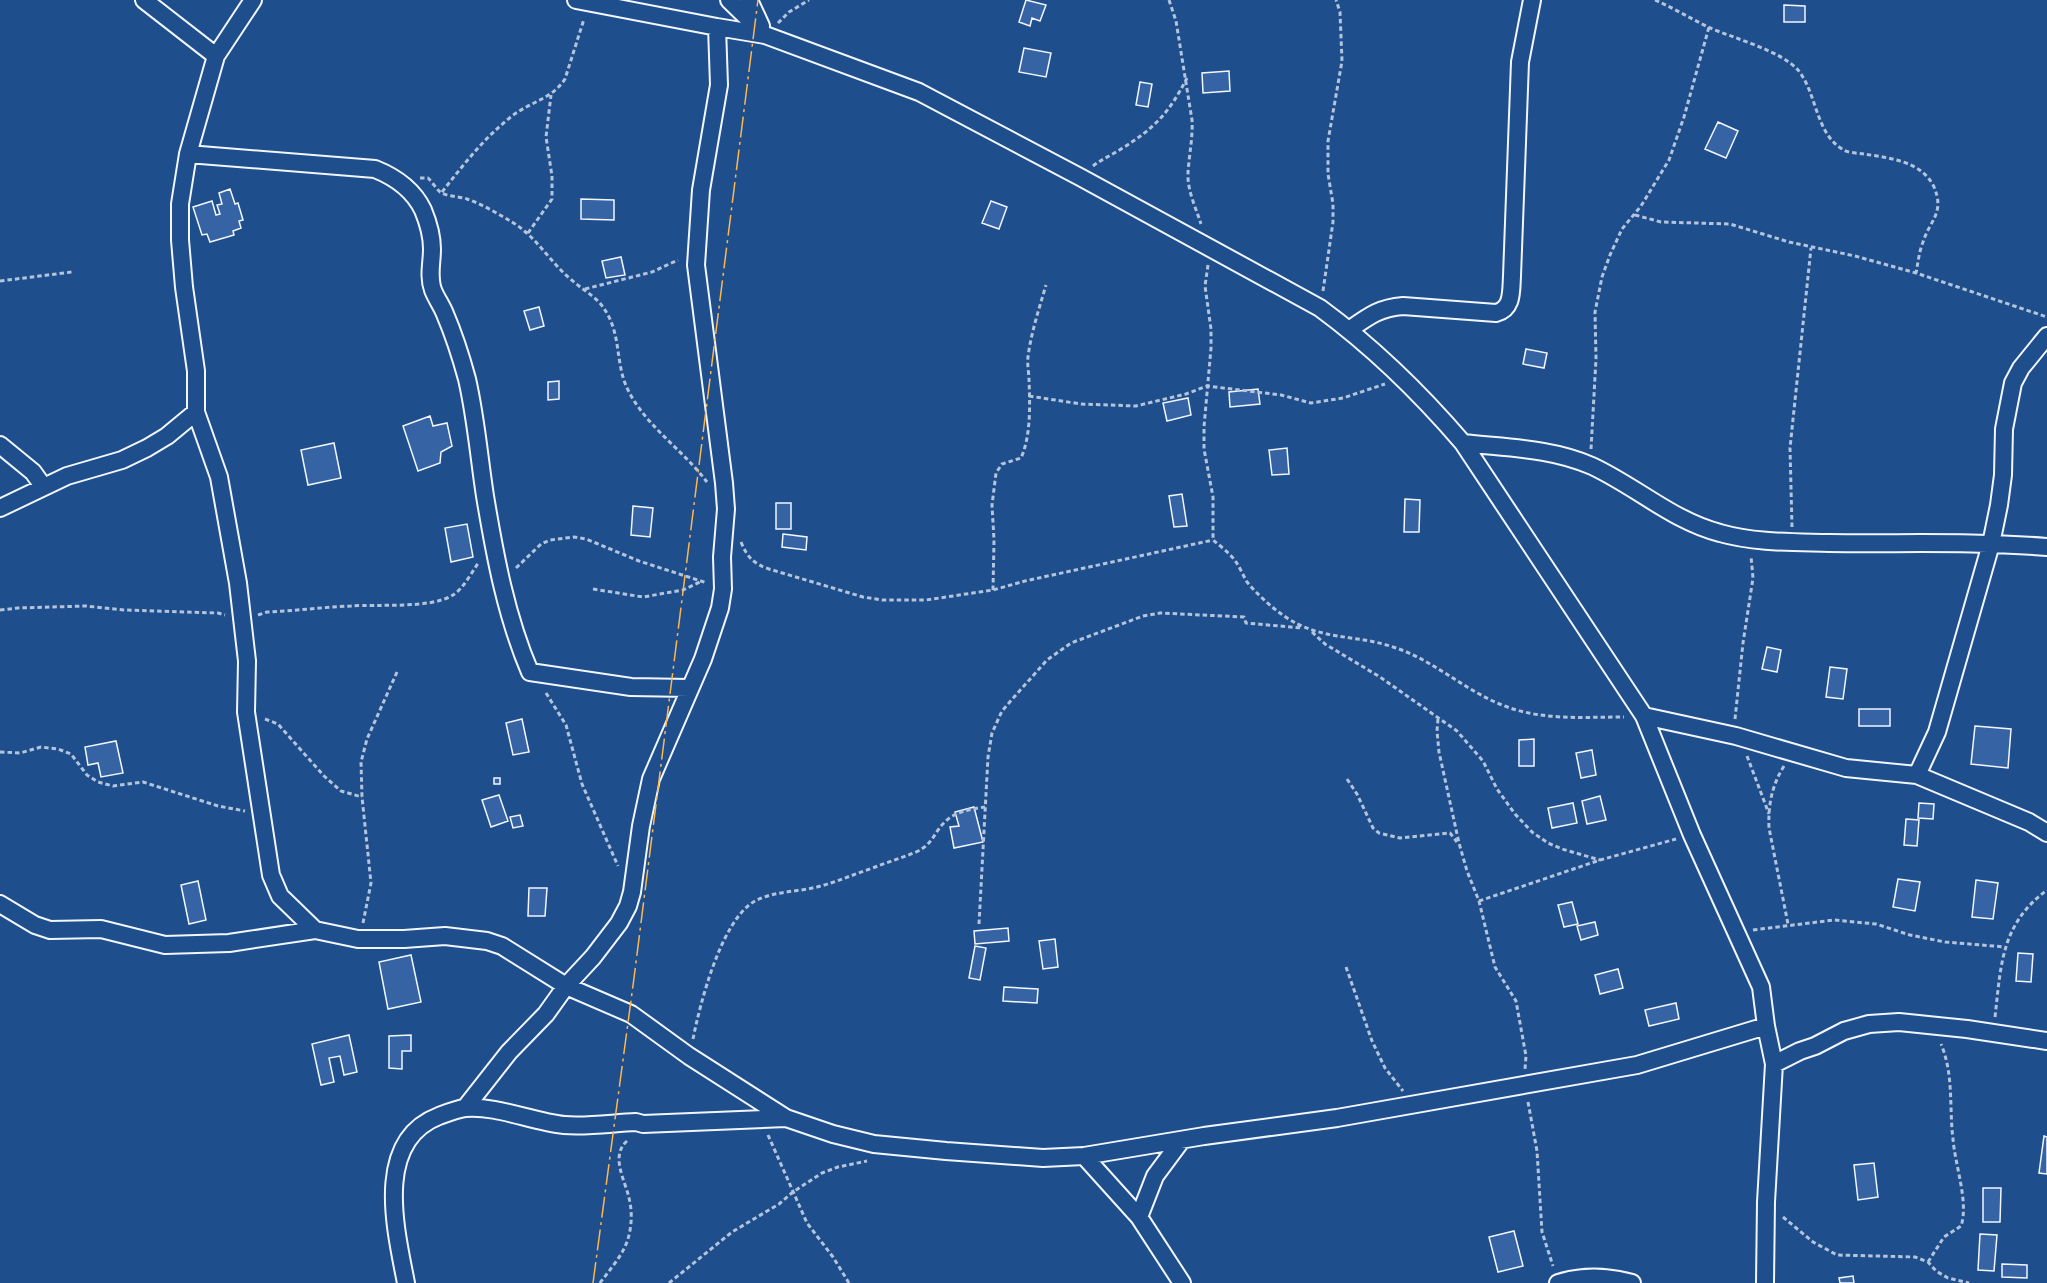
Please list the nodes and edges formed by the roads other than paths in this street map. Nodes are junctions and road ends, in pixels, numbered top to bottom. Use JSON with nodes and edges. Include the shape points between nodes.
{"nodes":[{"id":1,"x":144,"y":0,"type":"edge"},
{"id":2,"x":253,"y":0,"type":"edge"},
{"id":3,"x":729,"y":0,"type":"edge"},
{"id":4,"x":749,"y":0,"type":"edge"},
{"id":5,"x":1532,"y":0,"type":"edge"},
{"id":6,"x":582,"y":1,"type":"edge"},
{"id":7,"x":717,"y":27,"type":"junction"},
{"id":8,"x":765,"y":35,"type":"junction"},
{"id":9,"x":216,"y":56,"type":"junction"},
{"id":10,"x":188,"y":154,"type":"junction"},
{"id":11,"x":1349,"y":330,"type":"junction"},
{"id":12,"x":2047,"y":336,"type":"edge"},
{"id":13,"x":196,"y":412,"type":"junction"},
{"id":14,"x":1463,"y":443,"type":"junction"},
{"id":15,"x":0,"y":445,"type":"edge"},
{"id":16,"x":43,"y":486,"type":"junction"},
{"id":17,"x":0,"y":508,"type":"edge"},
{"id":18,"x":1991,"y":544,"type":"junction"},
{"id":19,"x":2047,"y":547,"type":"edge"},
{"id":20,"x":689,"y":688,"type":"junction"},
{"id":21,"x":1644,"y":717,"type":"junction"},
{"id":22,"x":1917,"y":775,"type":"junction"},
{"id":23,"x":2047,"y":833,"type":"edge"},
{"id":24,"x":0,"y":904,"type":"edge"},
{"id":25,"x":315,"y":930,"type":"junction"},
{"id":26,"x":566,"y":986,"type":"junction"},
{"id":27,"x":1766,"y":1026,"type":"junction"},
{"id":28,"x":2047,"y":1041,"type":"edge"},
{"id":29,"x":1774,"y":1064,"type":"junction"},
{"id":30,"x":465,"y":1108,"type":"junction"},
{"id":31,"x":786,"y":1118,"type":"junction"},
{"id":32,"x":1181,"y":1141,"type":"junction"},
{"id":33,"x":1084,"y":1156,"type":"junction"},
{"id":34,"x":1138,"y":1217,"type":"junction"},
{"id":35,"x":406,"y":1283,"type":"edge"},
{"id":36,"x":1182,"y":1283,"type":"edge"},
{"id":37,"x":1558,"y":1283,"type":"edge"},
{"id":38,"x":1632,"y":1283,"type":"edge"},
{"id":39,"x":1765,"y":1283,"type":"edge"}],
"edges":[{"from":1,"to":9,"type":"street"},
{"from":2,"to":9,"type":"street"},
{"from":3,"to":8,"type":"street"},
{"from":4,"to":8,"type":"street"},
{"from":5,"to":11,"type":"street","via":[[1520,62],[1508,307],[1496,314],[1388,308],[1373,312]]},
{"from":6,"to":7,"type":"street"},
{"from":7,"to":8,"type":"street"},
{"from":7,"to":20,"type":"street","via":[[718,85],[696,246],[724,483],[723,589],[703,659]]},
{"from":8,"to":11,"type":"street","via":[[919,92],[1320,308]]},
{"from":9,"to":10,"type":"street"},
{"from":10,"to":13,"type":"street","via":[[180,204],[180,240],[196,371]]},
{"from":10,"to":20,"type":"street","via":[[375,169],[395,178],[416,198],[431,238],[433,291],[445,313],[466,377],[500,578],[530,672],[631,687]]},
{"from":11,"to":14,"type":"street","via":[[1436,412]]},
{"from":12,"to":18,"type":"street","via":[[2013,383]]},
{"from":13,"to":16,"type":"street","via":[[167,436],[130,456]]},
{"from":13,"to":25,"type":"street","via":[[219,477],[231,533],[247,661],[246,712],[271,875],[280,896]]},
{"from":14,"to":18,"type":"street","via":[[1538,451],[1590,465],[1676,516],[1722,534],[1793,542]]},
{"from":14,"to":21,"type":"street"},
{"from":15,"to":16,"type":"street","via":[[33,472]]},
{"from":16,"to":17,"type":"street"},
{"from":18,"to":19,"type":"street"},
{"from":18,"to":22,"type":"street","via":[[1937,732]]},
{"from":20,"to":26,"type":"street","via":[[651,779],[632,892],[619,923]]},
{"from":21,"to":22,"type":"street","via":[[1736,736],[1846,768]]},
{"from":21,"to":27,"type":"street","via":[[1761,987]]},
{"from":22,"to":23,"type":"street"},
{"from":24,"to":25,"type":"street","via":[[50,930],[101,929],[165,945],[229,943]]},
{"from":25,"to":26,"type":"street","via":[[358,939],[445,936],[487,941],[502,946]]},
{"from":26,"to":30,"type":"street"},
{"from":26,"to":31,"type":"street","via":[[631,1014]]},
{"from":27,"to":29,"type":"street"},
{"from":27,"to":32,"type":"street","via":[[1637,1065]]},
{"from":28,"to":29,"type":"street","via":[[1899,1022],[1869,1024],[1844,1031]]},
{"from":29,"to":39,"type":"street"},
{"from":30,"to":31,"type":"street","via":[[583,1126]]},
{"from":30,"to":35,"type":"street","via":[[427,1121],[413,1133],[396,1169],[394,1210]]},
{"from":31,"to":33,"type":"street","via":[[874,1144],[1043,1158]]},
{"from":32,"to":33,"type":"street"},
{"from":32,"to":34,"type":"street","via":[[1155,1176]]},
{"from":33,"to":34,"type":"street"},
{"from":34,"to":36,"type":"street"},
{"from":37,"to":38,"type":"street","via":[[1596,1276]]}]}
